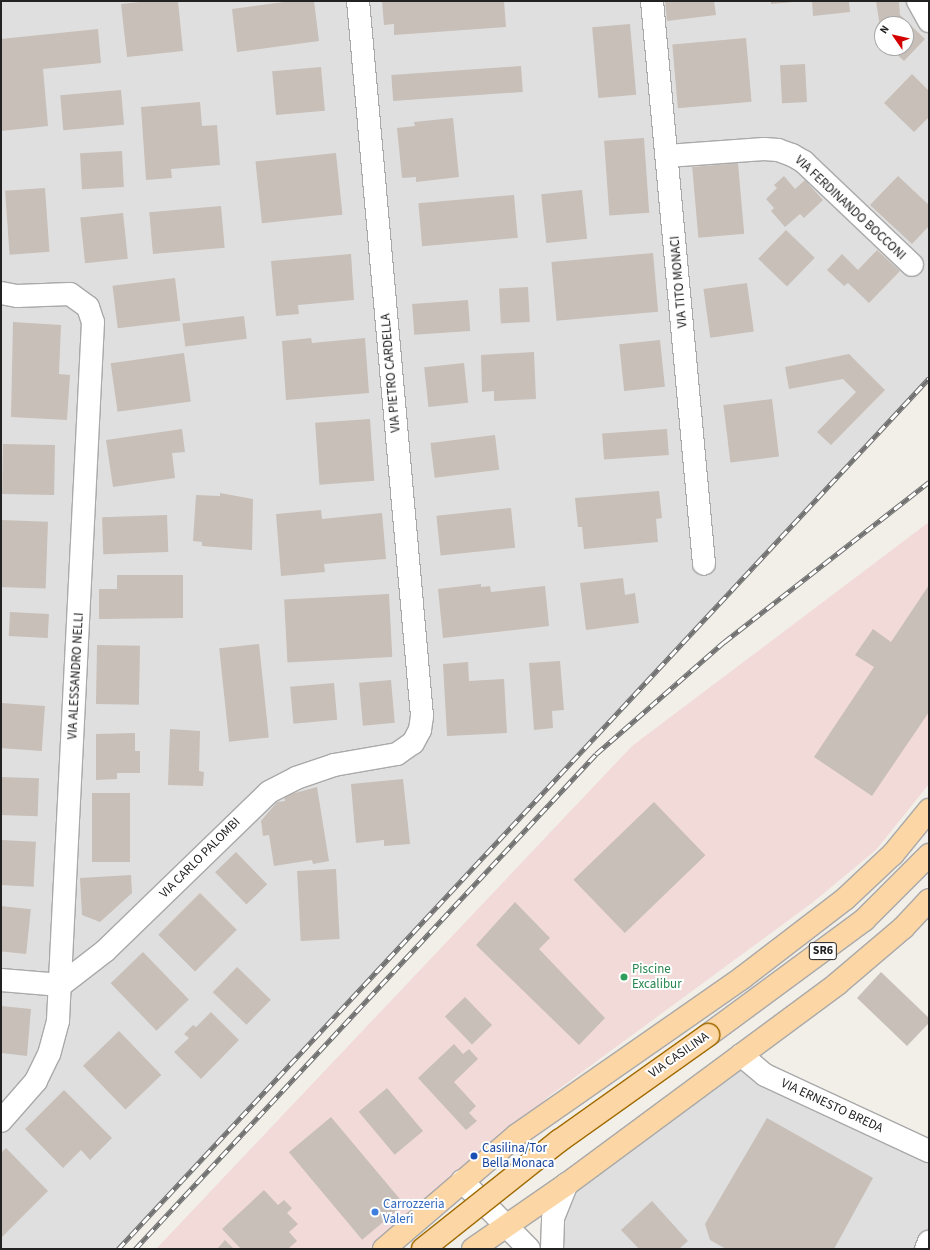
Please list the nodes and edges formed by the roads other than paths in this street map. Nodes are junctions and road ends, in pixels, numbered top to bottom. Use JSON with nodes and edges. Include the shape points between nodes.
{"nodes":[{"id":1,"x":358,"y":1,"type":"edge"},
{"id":2,"x":652,"y":1,"type":"edge"},
{"id":3,"x":918,"y":1,"type":"edge"},
{"id":4,"x":929,"y":21,"type":"edge"},
{"id":5,"x":667,"y":156,"type":"junction"},
{"id":6,"x":912,"y":265,"type":"dead end"},
{"id":7,"x":1,"y":293,"type":"edge"},
{"id":8,"x":704,"y":564,"type":"dead end"},
{"id":9,"x":413,"y":743,"type":"joint"},
{"id":10,"x":929,"y":810,"type":"edge"},
{"id":11,"x":929,"y":855,"type":"edge"},
{"id":12,"x":929,"y":900,"type":"edge"},
{"id":13,"x":1,"y":980,"type":"edge"},
{"id":14,"x":61,"y":985,"type":"junction"},
{"id":15,"x":741,"y":1055,"type":"junction"},
{"id":16,"x":1,"y":1121,"type":"edge"},
{"id":17,"x":929,"y":1151,"type":"edge"},
{"id":18,"x":462,"y":1181,"type":"junction"},
{"id":19,"x":567,"y":1184,"type":"junction"},
{"id":20,"x":505,"y":1225,"type":"junction"},
{"id":21,"x":929,"y":1242,"type":"edge"},
{"id":22,"x":384,"y":1249,"type":"edge"},
{"id":23,"x":423,"y":1249,"type":"edge"},
{"id":24,"x":473,"y":1249,"type":"edge"},
{"id":25,"x":528,"y":1249,"type":"edge"},
{"id":26,"x":552,"y":1249,"type":"edge"},
{"id":27,"x":926,"y":1249,"type":"edge"}],
"edges":[{"from":1,"to":9,"type":"street","name":"VIA PIETRO CARDELLA","via":[[422,716],[420,730]]},
{"from":2,"to":5,"type":"street","name":"VIA TITO MONACI"},
{"from":3,"to":4,"type":"street"},
{"from":5,"to":6,"type":"street","name":"VIA FERDINANDO BOCCONI","via":[[770,149],[792,154],[804,162]]},
{"from":5,"to":8,"type":"street","name":"VIA TITO MONACI"},
{"from":7,"to":14,"type":"street","name":"VIA ALESSANDRO NELLI","via":[[17,296],[70,294],[83,302],[92,311],[93,317]]},
{"from":9,"to":14,"type":"street","name":"VIA CARLO PALOMBI","via":[[397,754],[327,767],[296,778],[269,792],[117,940]]},
{"from":10,"to":18,"type":"main road","via":[[892,854],[845,899],[742,978],[517,1135]]},
{"from":11,"to":23,"type":"main road","name":"VIA CASILINA","number":"SR6","bridge":true,"via":[[877,908],[834,943],[559,1141]]},
{"from":12,"to":15,"type":"main road","via":[[872,956]]},
{"from":13,"to":14,"type":"street"},
{"from":14,"to":16,"type":"street","name":"VIA ALESSANDRO NELLI","via":[[57,1025],[49,1054],[32,1087]]},
{"from":15,"to":17,"type":"street","name":"VIA ERNESTO BREDA","via":[[765,1075]]},
{"from":15,"to":19,"type":"main road"},
{"from":18,"to":20,"type":"street"},
{"from":18,"to":22,"type":"main road"},
{"from":19,"to":20,"type":"main road"},
{"from":19,"to":26,"type":"street","via":[[553,1218]]},
{"from":20,"to":24,"type":"main road"},
{"from":20,"to":25,"type":"street"},
{"from":21,"to":27,"type":"street"}]}
